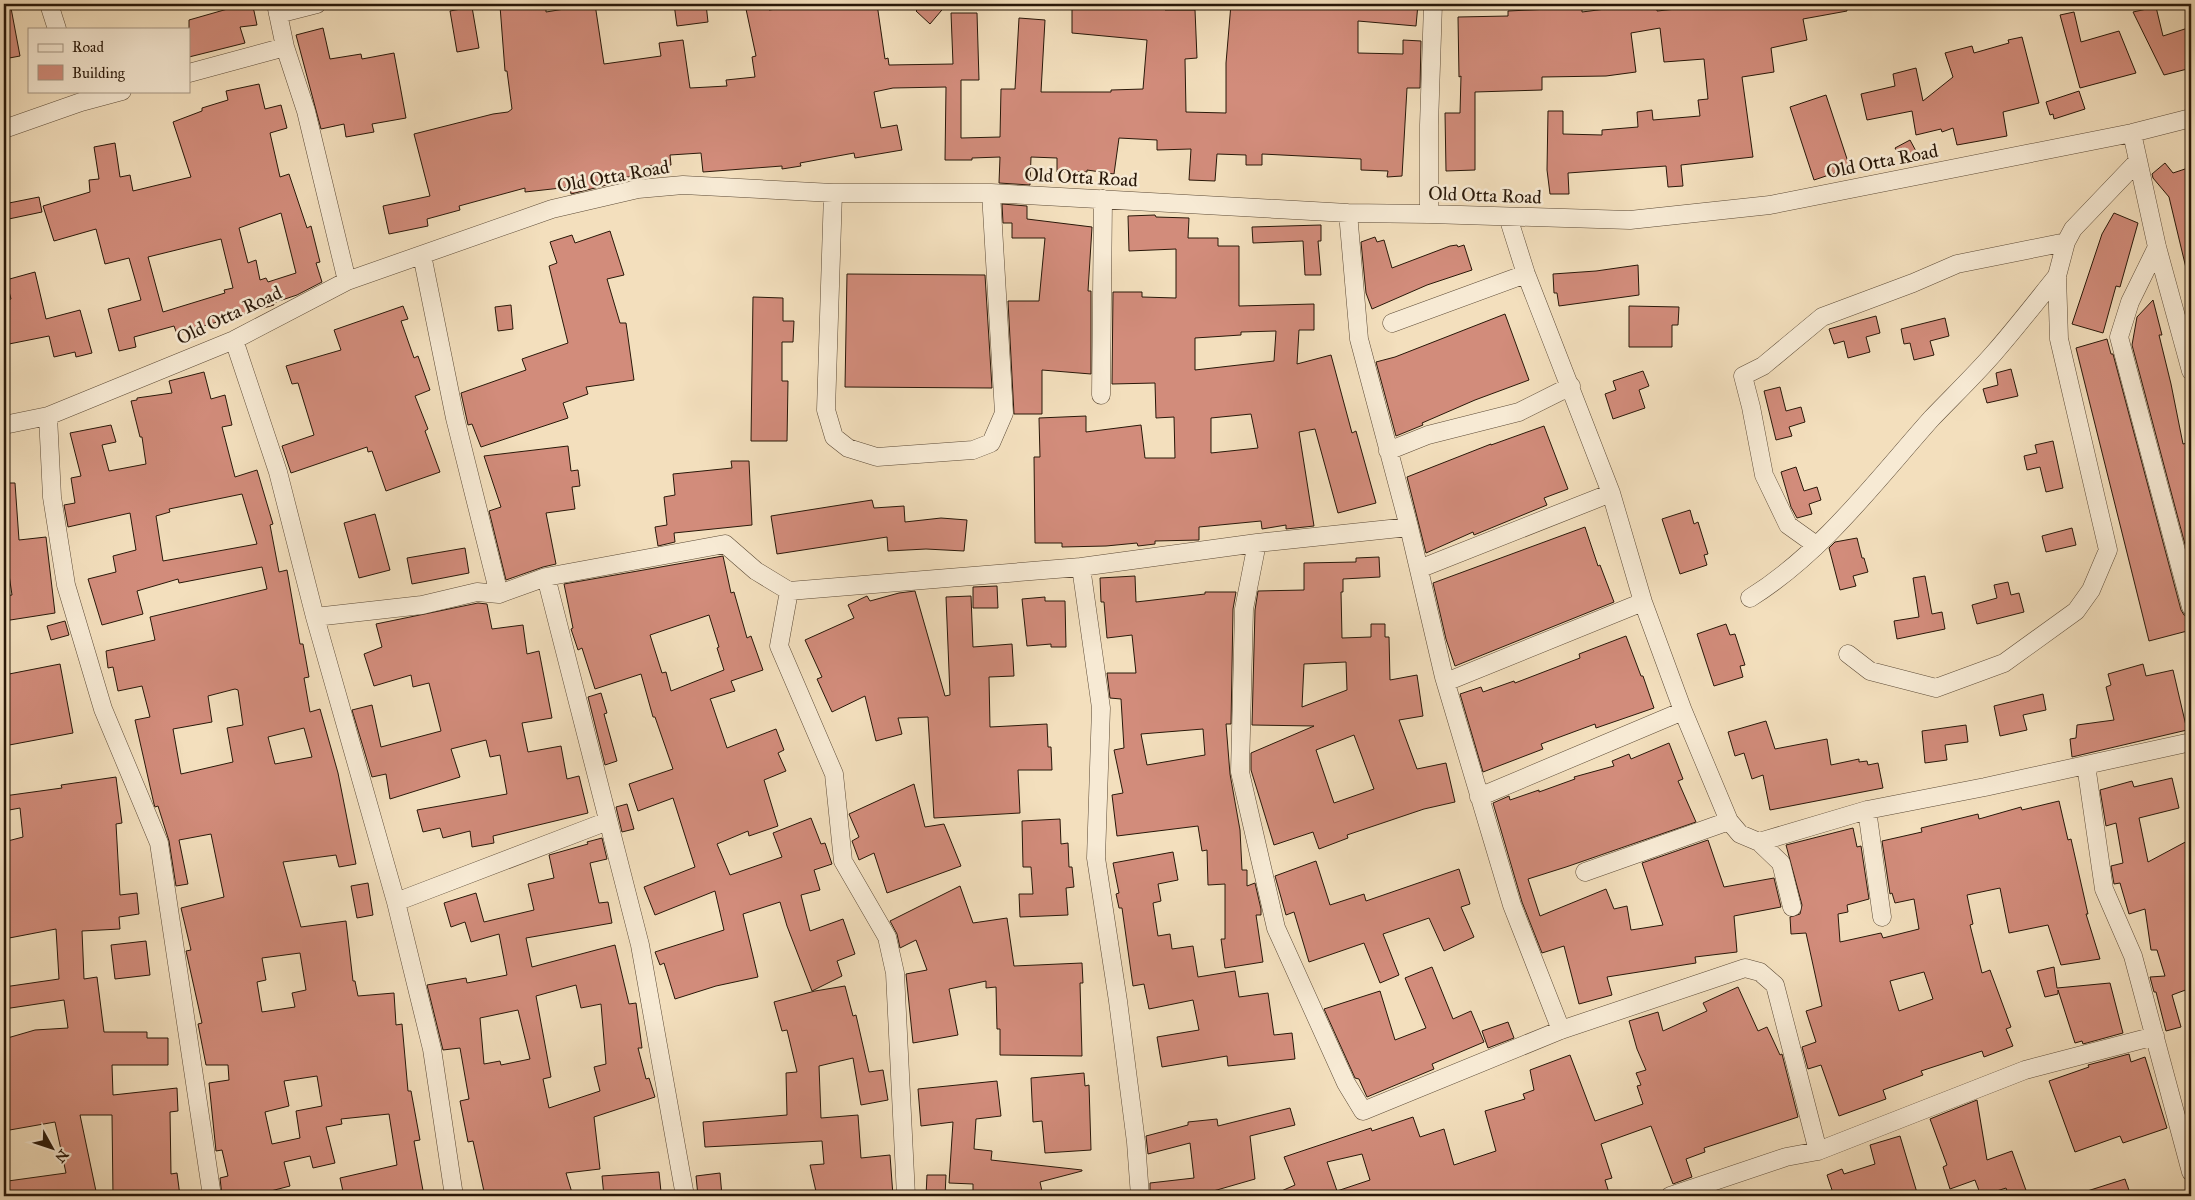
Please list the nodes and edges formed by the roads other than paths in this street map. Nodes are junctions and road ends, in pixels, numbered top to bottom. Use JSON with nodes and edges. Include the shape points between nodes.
{"nodes":[{"id":1,"x":49,"y":4,"type":"edge"},
{"id":2,"x":317,"y":4,"type":"edge"},
{"id":3,"x":1433,"y":4,"type":"edge"},
{"id":4,"x":277,"y":9,"type":"edge"},
{"id":5,"x":57,"y":28,"type":"edge"},
{"id":6,"x":285,"y":47,"type":"junction"},
{"id":7,"x":190,"y":73,"type":"edge"},
{"id":8,"x":115,"y":92,"type":"edge"},
{"id":9,"x":79,"y":97,"type":"edge"},
{"id":10,"x":2191,"y":118,"type":"edge"},
{"id":11,"x":4,"y":129,"type":"edge"},
{"id":12,"x":2132,"y":133,"type":"junction"},
{"id":13,"x":2137,"y":162,"type":"junction"},
{"id":14,"x":833,"y":193,"type":"junction"},
{"id":15,"x":991,"y":193,"type":"junction"},
{"id":16,"x":1103,"y":199,"type":"junction"},
{"id":17,"x":1348,"y":214,"type":"junction"},
{"id":18,"x":1429,"y":214,"type":"junction"},
{"id":19,"x":1508,"y":217,"type":"junction"},
{"id":20,"x":2066,"y":242,"type":"junction"},
{"id":21,"x":2157,"y":247,"type":"junction"},
{"id":22,"x":422,"y":255,"type":"junction"},
{"id":23,"x":1526,"y":274,"type":"junction"},
{"id":24,"x":2057,"y":276,"type":"junction"},
{"id":25,"x":347,"y":281,"type":"junction"},
{"id":26,"x":1392,"y":322,"type":"dead end"},
{"id":27,"x":234,"y":340,"type":"junction"},
{"id":28,"x":2191,"y":371,"type":"edge"},
{"id":29,"x":1571,"y":386,"type":"junction"},
{"id":30,"x":1101,"y":395,"type":"dead end"},
{"id":31,"x":48,"y":416,"type":"junction"},
{"id":32,"x":4,"y":425,"type":"edge"},
{"id":33,"x":1388,"y":451,"type":"junction"},
{"id":34,"x":1610,"y":493,"type":"junction"},
{"id":35,"x":1409,"y":527,"type":"junction"},
{"id":36,"x":1257,"y":543,"type":"junction"},
{"id":37,"x":1816,"y":545,"type":"junction"},
{"id":38,"x":1081,"y":567,"type":"junction"},
{"id":39,"x":1419,"y":568,"type":"junction"},
{"id":40,"x":546,"y":577,"type":"junction"},
{"id":41,"x":789,"y":591,"type":"junction"},
{"id":42,"x":498,"y":594,"type":"junction"},
{"id":43,"x":1750,"y":598,"type":"dead end"},
{"id":44,"x":1643,"y":602,"type":"junction"},
{"id":45,"x":2191,"y":607,"type":"edge"},
{"id":46,"x":315,"y":617,"type":"junction"},
{"id":47,"x":1848,"y":654,"type":"dead end"},
{"id":48,"x":1446,"y":682,"type":"junction"},
{"id":49,"x":1683,"y":711,"type":"junction"},
{"id":50,"x":2191,"y":742,"type":"edge"},
{"id":51,"x":2086,"y":765,"type":"junction"},
{"id":52,"x":1479,"y":798,"type":"junction"},
{"id":53,"x":1867,"y":810,"type":"junction"},
{"id":54,"x":608,"y":821,"type":"junction"},
{"id":55,"x":1729,"y":821,"type":"junction"},
{"id":56,"x":1759,"y":842,"type":"junction"},
{"id":57,"x":1585,"y":872,"type":"dead end"},
{"id":58,"x":396,"y":902,"type":"junction"},
{"id":59,"x":1792,"y":907,"type":"dead end"},
{"id":60,"x":1882,"y":918,"type":"dead end"},
{"id":61,"x":1561,"y":1030,"type":"junction"},
{"id":62,"x":2155,"y":1036,"type":"junction"},
{"id":63,"x":1818,"y":1151,"type":"junction"},
{"id":64,"x":2191,"y":1172,"type":"edge"},
{"id":65,"x":212,"y":1196,"type":"edge"},
{"id":66,"x":454,"y":1196,"type":"edge"},
{"id":67,"x":685,"y":1196,"type":"edge"},
{"id":68,"x":906,"y":1196,"type":"edge"},
{"id":69,"x":1140,"y":1196,"type":"edge"},
{"id":70,"x":1670,"y":1196,"type":"edge"}],
"edges":[{"from":1,"to":5,"type":"street"},
{"from":2,"to":4,"type":"street"},
{"from":3,"to":18,"type":"street"},
{"from":4,"to":6,"type":"street"},
{"from":6,"to":7,"type":"street"},
{"from":6,"to":25,"type":"street","via":[[306,111]]},
{"from":8,"to":9,"type":"street"},
{"from":9,"to":11,"type":"street"},
{"from":10,"to":12,"type":"street","name":"Old Otta Road"},
{"from":12,"to":13,"type":"street"},
{"from":12,"to":19,"type":"street","name":"Old Otta Road","via":[[1770,206],[1630,220]]},
{"from":13,"to":20,"type":"street","via":[[2073,230]]},
{"from":13,"to":21,"type":"street"},
{"from":14,"to":15,"type":"street","name":"Old Otta Road"},
{"from":14,"to":15,"type":"street","via":[[826,410],[834,437],[848,448],[877,458],[973,450],[991,443],[1004,413]]},
{"from":14,"to":22,"type":"street","name":"Old Otta Road","via":[[683,185],[638,189],[552,208]]},
{"from":15,"to":16,"type":"street","name":"Old Otta Road"},
{"from":16,"to":17,"type":"street","name":"Old Otta Road"},
{"from":16,"to":30,"type":"street"},
{"from":17,"to":18,"type":"street","name":"Old Otta Road"},
{"from":17,"to":33,"type":"street","via":[[1359,339]]},
{"from":18,"to":19,"type":"street","name":"Old Otta Road"},
{"from":19,"to":23,"type":"street"},
{"from":20,"to":24,"type":"street"},
{"from":20,"to":37,"type":"street","via":[[1957,264],[1822,316],[1763,366],[1743,376],[1764,475],[1788,525]]},
{"from":21,"to":28,"type":"street"},
{"from":21,"to":45,"type":"street","via":[[2130,302],[2119,337]]},
{"from":22,"to":25,"type":"street","name":"Old Otta Road"},
{"from":22,"to":42,"type":"street","via":[[455,418]]},
{"from":23,"to":26,"type":"street"},
{"from":23,"to":29,"type":"street"},
{"from":24,"to":37,"type":"street","via":[[1994,354]]},
{"from":24,"to":47,"type":"street","via":[[2059,339],[2108,550],[2091,590],[2076,611],[2004,663],[1936,688],[1870,672]]},
{"from":25,"to":27,"type":"street","name":"Old Otta Road"},
{"from":27,"to":31,"type":"street","name":"Old Otta Road"},
{"from":27,"to":46,"type":"street","via":[[278,472]]},
{"from":29,"to":33,"type":"street","via":[[1519,412],[1428,435]]},
{"from":29,"to":34,"type":"street"},
{"from":31,"to":32,"type":"street","name":"Old Otta Road"},
{"from":31,"to":65,"type":"street","via":[[52,497],[66,585],[103,709],[158,843]]},
{"from":33,"to":35,"type":"street"},
{"from":34,"to":39,"type":"street"},
{"from":34,"to":44,"type":"street"},
{"from":35,"to":36,"type":"street"},
{"from":35,"to":39,"type":"street"},
{"from":36,"to":38,"type":"street"},
{"from":36,"to":61,"type":"street","via":[[1244,609],[1240,772],[1276,928],[1346,1083],[1363,1111]]},
{"from":37,"to":43,"type":"street","via":[[1775,583]]},
{"from":38,"to":41,"type":"street"},
{"from":38,"to":69,"type":"street","via":[[1101,708],[1096,858],[1118,1002]]},
{"from":39,"to":48,"type":"street"},
{"from":40,"to":41,"type":"street","via":[[725,544],[756,571]]},
{"from":40,"to":42,"type":"street"},
{"from":40,"to":54,"type":"street"},
{"from":41,"to":68,"type":"street","via":[[779,646],[834,774],[842,861],[887,937],[895,973]]},
{"from":42,"to":46,"type":"street","via":[[477,592],[422,605]]},
{"from":44,"to":48,"type":"street"},
{"from":44,"to":49,"type":"street"},
{"from":46,"to":58,"type":"street"},
{"from":48,"to":52,"type":"street"},
{"from":49,"to":52,"type":"street"},
{"from":49,"to":55,"type":"street"},
{"from":50,"to":51,"type":"street"},
{"from":51,"to":53,"type":"street"},
{"from":51,"to":62,"type":"street","via":[[2104,888],[2132,956]]},
{"from":52,"to":61,"type":"street","via":[[1512,905]]},
{"from":53,"to":56,"type":"street"},
{"from":53,"to":60,"type":"street"},
{"from":54,"to":58,"type":"street"},
{"from":54,"to":67,"type":"street","via":[[640,945]]},
{"from":55,"to":56,"type":"street","via":[[1740,834]]},
{"from":55,"to":57,"type":"street"},
{"from":56,"to":59,"type":"street","via":[[1781,863]]},
{"from":58,"to":66,"type":"street","via":[[432,1049]]},
{"from":61,"to":63,"type":"street","via":[[1745,968],[1760,972],[1775,985]]},
{"from":62,"to":63,"type":"street","via":[[2025,1070]]},
{"from":62,"to":64,"type":"street"},
{"from":63,"to":70,"type":"street","via":[[1786,1157]]}]}
